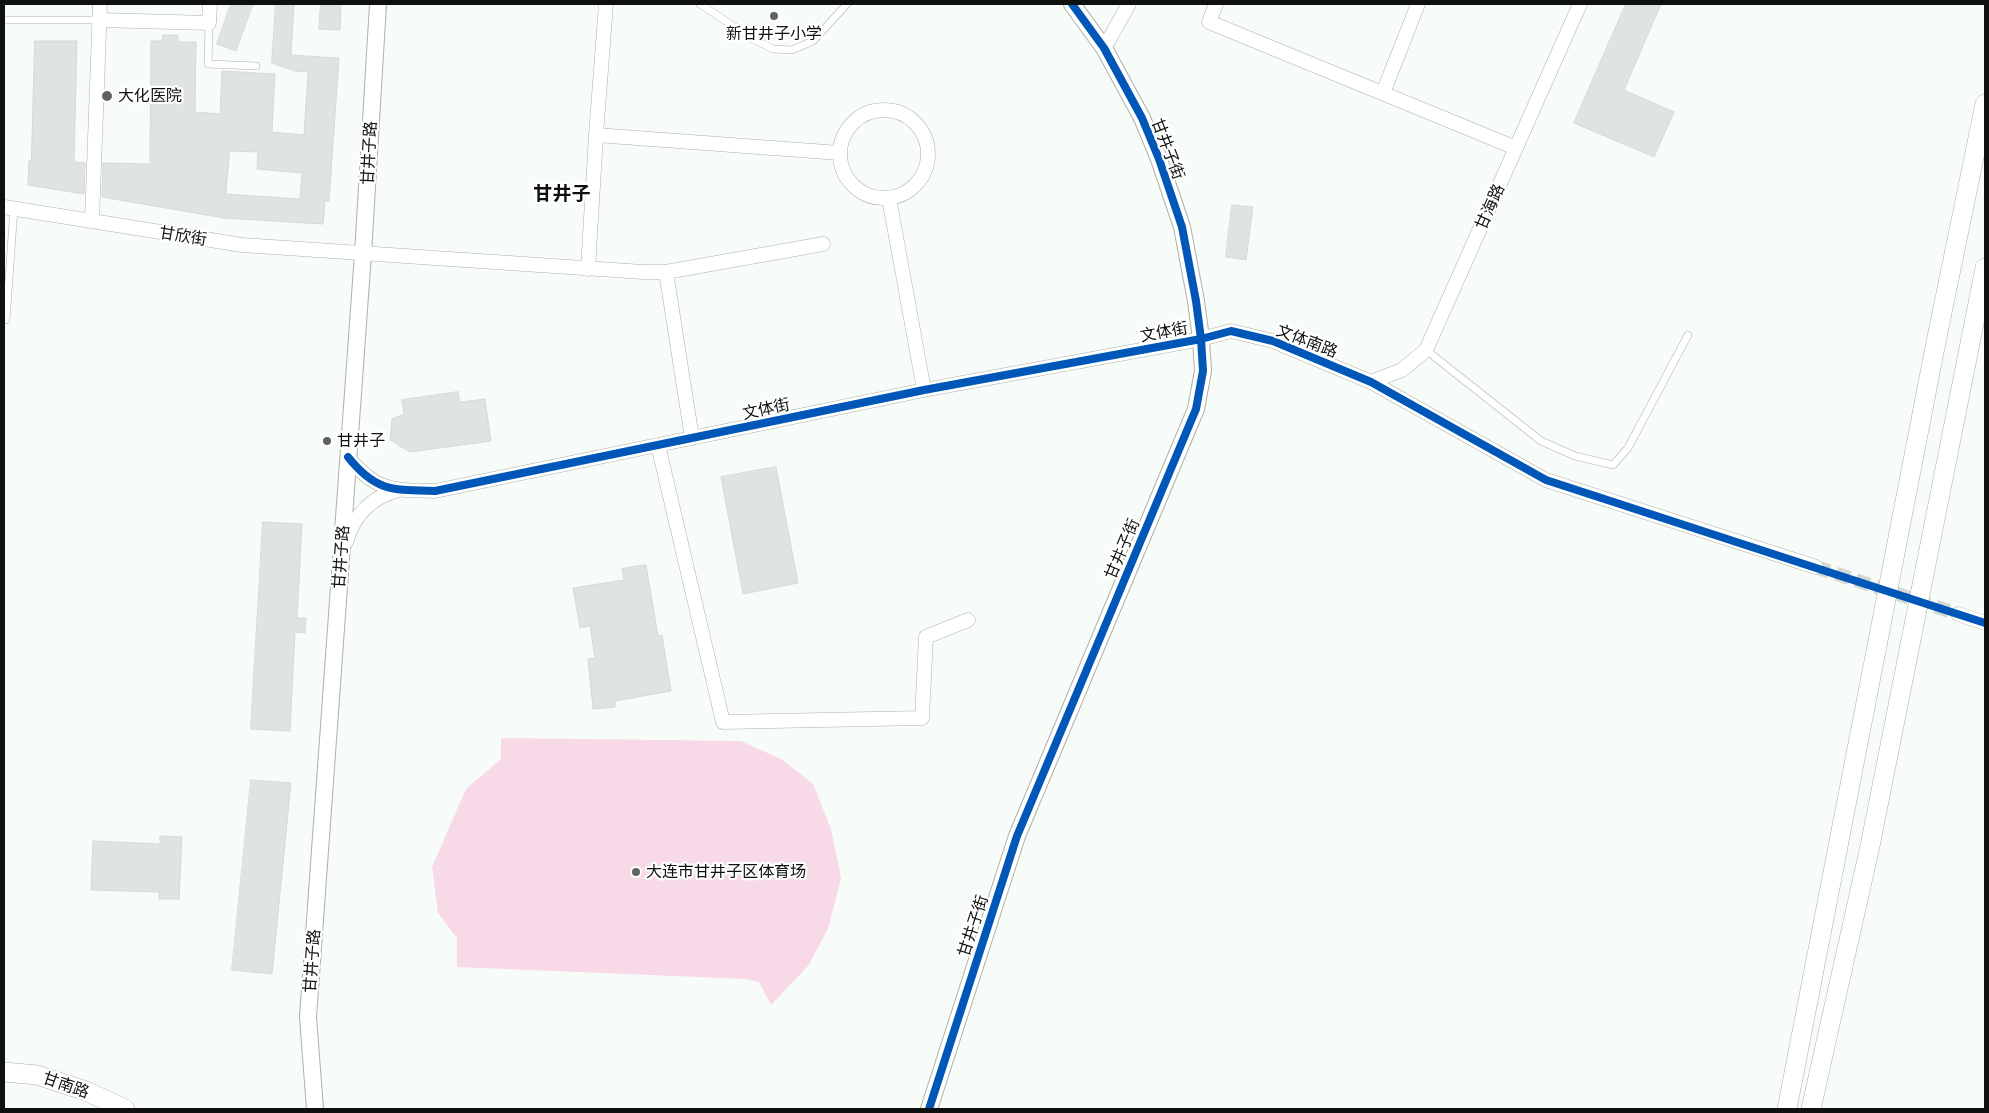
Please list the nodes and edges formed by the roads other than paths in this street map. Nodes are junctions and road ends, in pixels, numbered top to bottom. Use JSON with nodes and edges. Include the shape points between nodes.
{"nodes":[{"id":1,"x":100,"y":4,"type":"edge"},
{"id":2,"x":210,"y":4,"type":"edge"},
{"id":3,"x":378,"y":4,"type":"edge"},
{"id":4,"x":606,"y":4,"type":"edge"},
{"id":5,"x":700,"y":4,"type":"edge"},
{"id":6,"x":847,"y":4,"type":"edge"},
{"id":7,"x":1072,"y":4,"type":"edge"},
{"id":8,"x":1129,"y":4,"type":"edge"},
{"id":9,"x":1216,"y":4,"type":"edge"},
{"id":10,"x":1418,"y":4,"type":"edge"},
{"id":11,"x":1580,"y":4,"type":"edge"},
{"id":12,"x":4,"y":20,"type":"edge"},
{"id":13,"x":99,"y":20,"type":"junction"},
{"id":14,"x":209,"y":23,"type":"junction"},
{"id":15,"x":1104,"y":48,"type":"junction"},
{"id":16,"x":256,"y":66,"type":"dead end"},
{"id":17,"x":1383,"y":93,"type":"junction"},
{"id":18,"x":1985,"y":104,"type":"edge"},
{"id":19,"x":596,"y":135,"type":"junction"},
{"id":20,"x":1516,"y":148,"type":"junction"},
{"id":21,"x":840,"y":153,"type":"junction"},
{"id":22,"x":889,"y":198,"type":"junction"},
{"id":23,"x":9,"y":207,"type":"edge"},
{"id":24,"x":92,"y":221,"type":"junction"},
{"id":25,"x":823,"y":244,"type":"dead end"},
{"id":26,"x":363,"y":254,"type":"junction"},
{"id":27,"x":1985,"y":268,"type":"edge"},
{"id":28,"x":588,"y":269,"type":"junction"},
{"id":29,"x":666,"y":272,"type":"junction"},
{"id":30,"x":6,"y":320,"type":"dead end"},
{"id":31,"x":1688,"y":334,"type":"dead end"},
{"id":32,"x":1201,"y":340,"type":"junction"},
{"id":33,"x":1426,"y":350,"type":"junction"},
{"id":34,"x":1371,"y":382,"type":"junction"},
{"id":35,"x":924,"y":390,"type":"junction"},
{"id":36,"x":692,"y":438,"type":"junction"},
{"id":37,"x":658,"y":445,"type":"junction"},
{"id":38,"x":348,"y":457,"type":"junction"},
{"id":39,"x":398,"y":490,"type":"junction"},
{"id":40,"x":341,"y":557,"type":"junction"},
{"id":41,"x":1816,"y":567,"type":"tunnel mouth"},
{"id":42,"x":1958,"y":614,"type":"tunnel mouth"},
{"id":43,"x":968,"y":620,"type":"dead end"},
{"id":44,"x":1985,"y":623,"type":"edge"},
{"id":45,"x":4,"y":1072,"type":"edge"},
{"id":46,"x":125,"y":1109,"type":"edge"},
{"id":47,"x":315,"y":1109,"type":"edge"},
{"id":48,"x":929,"y":1109,"type":"edge"},
{"id":49,"x":1787,"y":1109,"type":"edge"},
{"id":50,"x":1811,"y":1109,"type":"edge"}],
"edges":[{"from":1,"to":13,"type":"street"},
{"from":2,"to":14,"type":"street"},
{"from":3,"to":26,"type":"street","name":"甘井子路"},
{"from":4,"to":19,"type":"street"},
{"from":5,"to":6,"type":"lane","via":[[753,39],[773,49],[792,50],[814,41]]},
{"from":7,"to":15,"type":"street","name":"甘井子街"},
{"from":8,"to":15,"type":"street"},
{"from":9,"to":17,"type":"street","via":[[1209,22]]},
{"from":10,"to":17,"type":"street"},
{"from":11,"to":20,"type":"street","name":"甘海路"},
{"from":12,"to":13,"type":"lane"},
{"from":13,"to":14,"type":"street"},
{"from":13,"to":24,"type":"street"},
{"from":14,"to":16,"type":"lane","via":[[208,64]]},
{"from":15,"to":32,"type":"street","name":"甘井子街","via":[[1159,159],[1182,227]]},
{"from":17,"to":20,"type":"street"},
{"from":18,"to":49,"type":"main road"},
{"from":19,"to":21,"type":"street"},
{"from":19,"to":28,"type":"street"},
{"from":20,"to":33,"type":"street","name":"甘海路"},
{"from":21,"to":22,"type":"street","via":[[842,168],[849,181],[874,197]]},
{"from":21,"to":22,"type":"street","via":[[843,138],[862,115],[890,110],[904,114],[915,123],[927,147],[923,174],[903,194]]},
{"from":22,"to":35,"type":"street"},
{"from":23,"to":24,"type":"street","name":"甘欣街"},
{"from":23,"to":30,"type":"lane"},
{"from":24,"to":26,"type":"street","name":"甘欣街","via":[[242,245]]},
{"from":25,"to":29,"type":"street","name":"甘欣街"},
{"from":26,"to":28,"type":"street","name":"甘欣街"},
{"from":26,"to":38,"type":"street","name":"甘井子路"},
{"from":27,"to":50,"type":"main road","via":[[1872,836]]},
{"from":28,"to":29,"type":"street","name":"甘欣街"},
{"from":29,"to":36,"type":"street"},
{"from":31,"to":33,"type":"lane","via":[[1628,448],[1613,464],[1575,456],[1541,441]]},
{"from":32,"to":34,"type":"street","name":"文体南路","via":[[1231,331],[1273,341]]},
{"from":32,"to":35,"type":"street","name":"文体街"},
{"from":32,"to":48,"type":"street","name":"甘井子街","via":[[1203,371],[1196,409],[1016,836]]},
{"from":33,"to":34,"type":"street","name":"甘海路","via":[[1402,370]]},
{"from":34,"to":41,"type":"street","name":"文体南路","via":[[1546,480]]},
{"from":35,"to":36,"type":"street","name":"文体街"},
{"from":36,"to":37,"type":"street","name":"文体街"},
{"from":37,"to":39,"type":"street","name":"文体街","via":[[435,491]]},
{"from":37,"to":43,"type":"street","via":[[723,722],[922,718],[926,637]]},
{"from":38,"to":39,"type":"street","name":"文体街","via":[[361,473],[378,485]]},
{"from":38,"to":40,"type":"street","name":"甘井子路"},
{"from":39,"to":40,"type":"street","via":[[383,494],[358,514],[350,527]]},
{"from":40,"to":47,"type":"street","name":"甘井子路","via":[[308,1018]]},
{"from":42,"to":44,"type":"street"},
{"from":45,"to":46,"type":"main road","name":"甘南路","via":[[37,1075],[86,1091]]}]}
